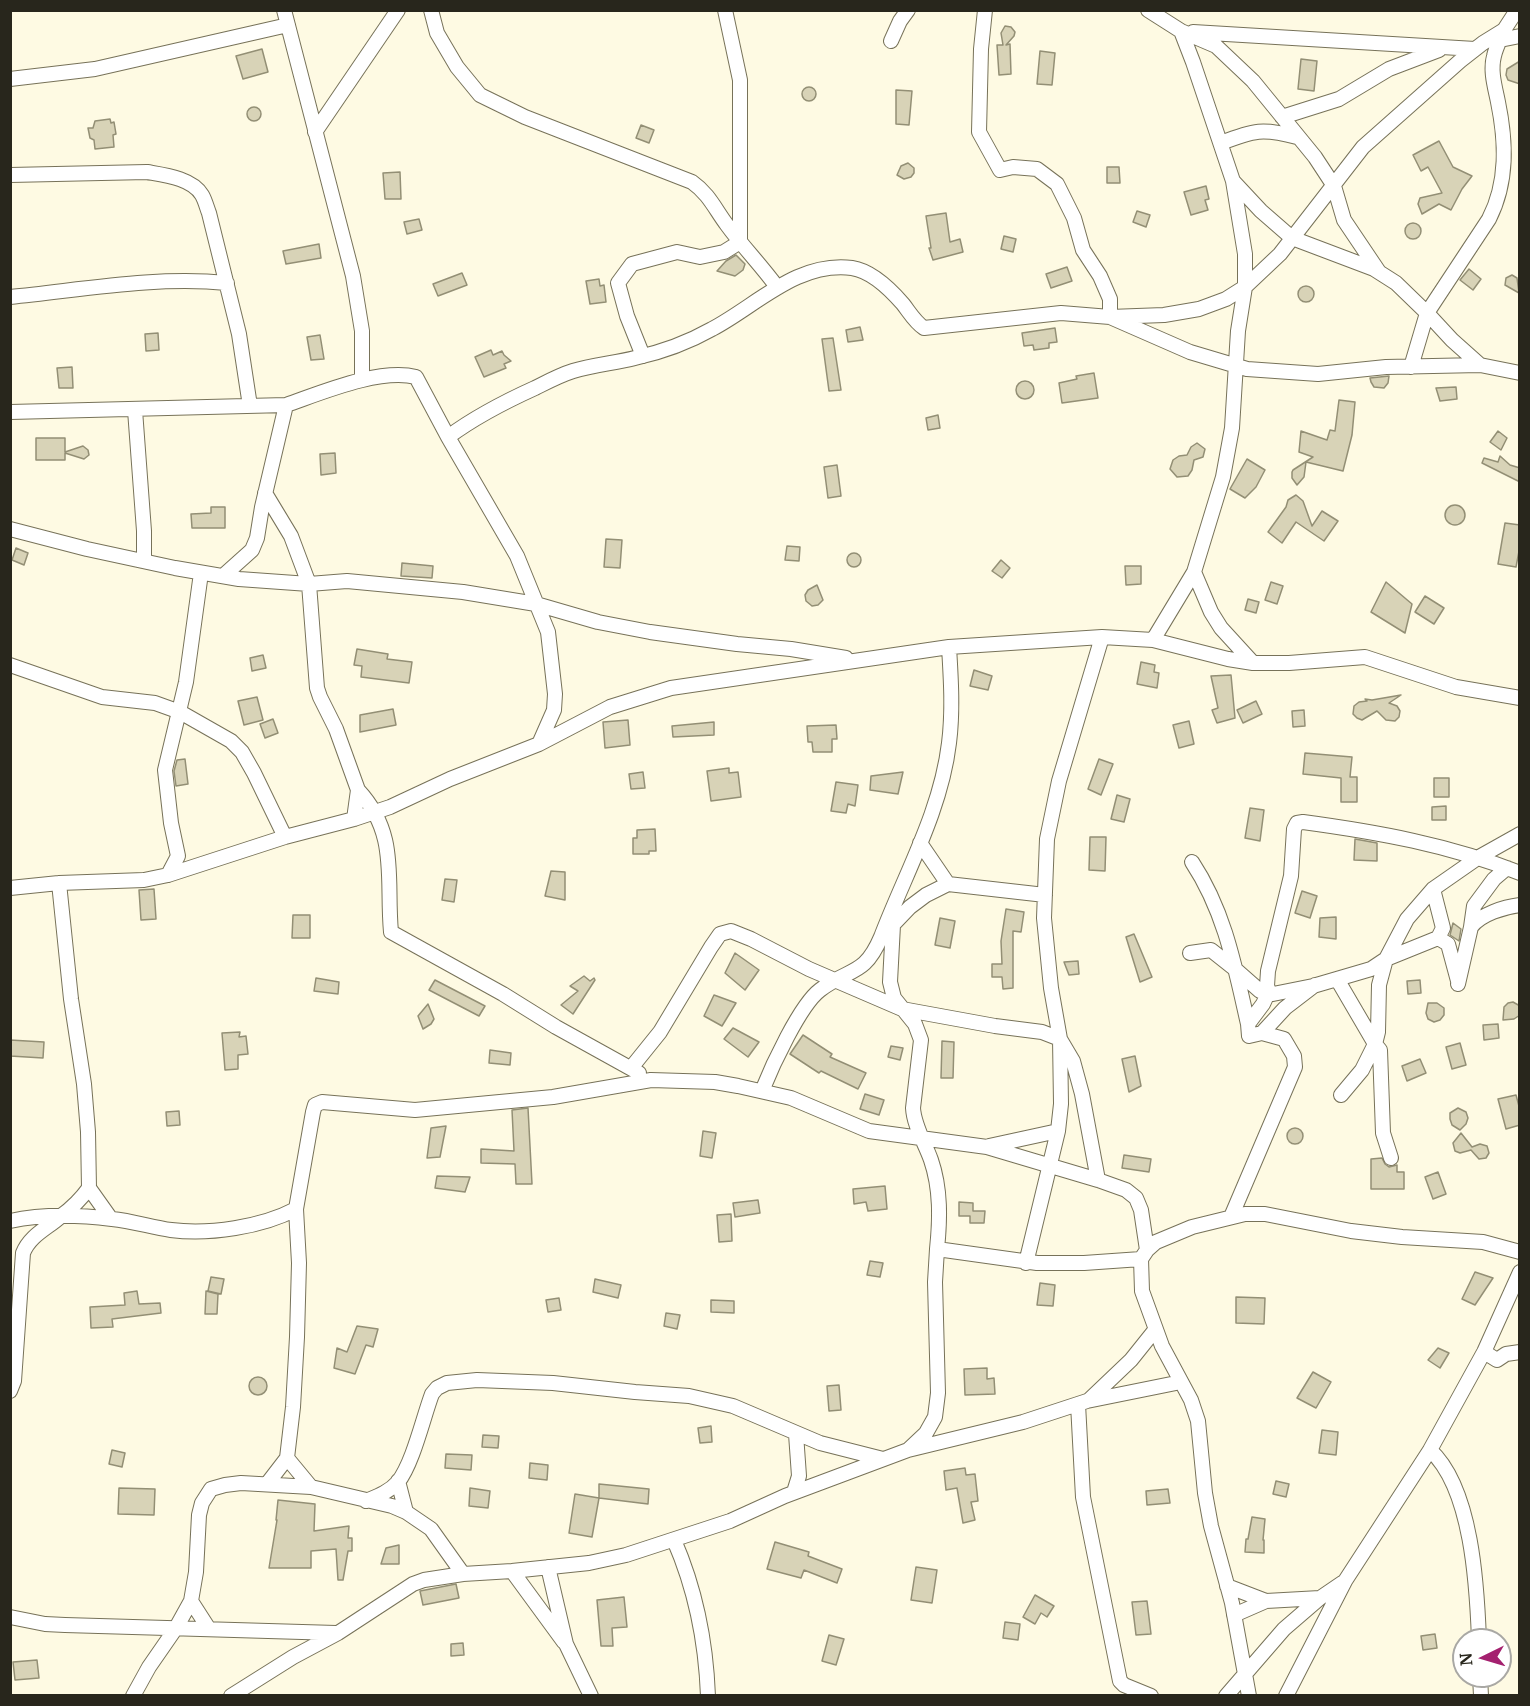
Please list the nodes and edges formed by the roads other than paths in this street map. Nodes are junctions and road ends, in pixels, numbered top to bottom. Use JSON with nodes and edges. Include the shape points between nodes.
{"nodes":[{"id":1,"x":284,"y":10,"type":"edge"},
{"id":2,"x":398,"y":10,"type":"edge"},
{"id":3,"x":431,"y":10,"type":"edge"},
{"id":4,"x":725,"y":10,"type":"edge"},
{"id":5,"x":908,"y":10,"type":"edge"},
{"id":6,"x":985,"y":10,"type":"edge"},
{"id":7,"x":1148,"y":10,"type":"edge"},
{"id":8,"x":1174,"y":10,"type":"edge"},
{"id":9,"x":1517,"y":10,"type":"edge"},
{"id":10,"x":288,"y":25,"type":"junction"},
{"id":11,"x":1177,"y":29,"type":"junction"},
{"id":12,"x":1502,"y":35,"type":"junction"},
{"id":13,"x":1520,"y":36,"type":"edge"},
{"id":14,"x":891,"y":41,"type":"dead end"},
{"id":15,"x":1449,"y":48,"type":"junction"},
{"id":16,"x":1475,"y":50,"type":"junction"},
{"id":17,"x":10,"y":79,"type":"edge"},
{"id":18,"x":1282,"y":117,"type":"junction"},
{"id":19,"x":315,"y":132,"type":"junction"},
{"id":20,"x":1297,"y":137,"type":"junction"},
{"id":21,"x":1221,"y":143,"type":"junction"},
{"id":22,"x":10,"y":175,"type":"edge"},
{"id":23,"x":1233,"y":181,"type":"junction"},
{"id":24,"x":1334,"y":186,"type":"junction"},
{"id":25,"x":1292,"y":238,"type":"junction"},
{"id":26,"x":740,"y":242,"type":"junction"},
{"id":27,"x":1379,"y":272,"type":"junction"},
{"id":28,"x":227,"y":283,"type":"junction"},
{"id":29,"x":777,"y":287,"type":"junction"},
{"id":30,"x":1245,"y":287,"type":"junction"},
{"id":31,"x":10,"y":297,"type":"edge"},
{"id":32,"x":1427,"y":313,"type":"junction"},
{"id":33,"x":1110,"y":317,"type":"junction"},
{"id":34,"x":643,"y":356,"type":"junction"},
{"id":35,"x":1480,"y":365,"type":"junction"},
{"id":36,"x":1236,"y":367,"type":"junction"},
{"id":37,"x":1411,"y":367,"type":"junction"},
{"id":38,"x":1520,"y":373,"type":"edge"},
{"id":39,"x":362,"y":380,"type":"junction"},
{"id":40,"x":286,"y":405,"type":"junction"},
{"id":41,"x":250,"y":406,"type":"junction"},
{"id":42,"x":135,"y":410,"type":"junction"},
{"id":43,"x":10,"y":412,"type":"edge"},
{"id":44,"x":447,"y":437,"type":"junction"},
{"id":45,"x":265,"y":493,"type":"junction"},
{"id":46,"x":10,"y":529,"type":"edge"},
{"id":47,"x":144,"y":561,"type":"junction"},
{"id":48,"x":1194,"y":572,"type":"junction"},
{"id":49,"x":201,"y":573,"type":"junction"},
{"id":50,"x":223,"y":576,"type":"junction"},
{"id":51,"x":309,"y":584,"type":"junction"},
{"id":52,"x":536,"y":604,"type":"junction"},
{"id":53,"x":1102,"y":637,"type":"junction"},
{"id":54,"x":1153,"y":640,"type":"junction"},
{"id":55,"x":949,"y":647,"type":"junction"},
{"id":56,"x":860,"y":661,"type":"junction"},
{"id":57,"x":1253,"y":663,"type":"junction"},
{"id":58,"x":10,"y":665,"type":"edge"},
{"id":59,"x":1520,"y":699,"type":"edge"},
{"id":60,"x":180,"y":712,"type":"junction"},
{"id":61,"x":539,"y":744,"type":"junction"},
{"id":62,"x":358,"y":790,"type":"junction"},
{"id":63,"x":375,"y":813,"type":"junction"},
{"id":64,"x":354,"y":819,"type":"junction"},
{"id":65,"x":1520,"y":834,"type":"edge"},
{"id":66,"x":285,"y":837,"type":"junction"},
{"id":67,"x":920,"y":843,"type":"junction"},
{"id":68,"x":1479,"y":857,"type":"junction"},
{"id":69,"x":1192,"y":862,"type":"dead end"},
{"id":70,"x":1513,"y":870,"type":"edge"},
{"id":71,"x":168,"y":874,"type":"junction"},
{"id":72,"x":59,"y":883,"type":"junction"},
{"id":73,"x":948,"y":884,"type":"junction"},
{"id":74,"x":10,"y":888,"type":"edge"},
{"id":75,"x":1433,"y":889,"type":"junction"},
{"id":76,"x":1046,"y":895,"type":"junction"},
{"id":77,"x":1520,"y":905,"type":"edge"},
{"id":78,"x":893,"y":925,"type":"junction"},
{"id":79,"x":1471,"y":927,"type":"junction"},
{"id":80,"x":881,"y":937,"type":"junction"},
{"id":81,"x":1438,"y":938,"type":"junction"},
{"id":82,"x":1190,"y":953,"type":"dead end"},
{"id":83,"x":1386,"y":959,"type":"junction"},
{"id":84,"x":1235,"y":969,"type":"junction"},
{"id":85,"x":1337,"y":979,"type":"junction"},
{"id":86,"x":836,"y":981,"type":"junction"},
{"id":87,"x":1315,"y":985,"type":"junction"},
{"id":88,"x":1269,"y":991,"type":"junction"},
{"id":89,"x":902,"y":1009,"type":"junction"},
{"id":90,"x":1248,"y":1024,"type":"junction"},
{"id":91,"x":1262,"y":1033,"type":"junction"},
{"id":92,"x":1060,"y":1039,"type":"junction"},
{"id":93,"x":1375,"y":1044,"type":"junction"},
{"id":94,"x":632,"y":1068,"type":"junction"},
{"id":95,"x":651,"y":1080,"type":"junction"},
{"id":96,"x":762,"y":1091,"type":"junction"},
{"id":97,"x":1341,"y":1095,"type":"dead end"},
{"id":98,"x":1058,"y":1131,"type":"junction"},
{"id":99,"x":923,"y":1138,"type":"junction"},
{"id":100,"x":987,"y":1147,"type":"junction"},
{"id":101,"x":1391,"y":1158,"type":"dead end"},
{"id":102,"x":1049,"y":1166,"type":"junction"},
{"id":103,"x":1098,"y":1179,"type":"junction"},
{"id":104,"x":89,"y":1188,"type":"junction"},
{"id":105,"x":296,"y":1209,"type":"junction"},
{"id":106,"x":61,"y":1217,"type":"junction"},
{"id":107,"x":1231,"y":1217,"type":"junction"},
{"id":108,"x":111,"y":1219,"type":"junction"},
{"id":109,"x":10,"y":1221,"type":"edge"},
{"id":110,"x":937,"y":1249,"type":"junction"},
{"id":111,"x":1520,"y":1252,"type":"edge"},
{"id":112,"x":1144,"y":1254,"type":"junction"},
{"id":113,"x":1026,"y":1263,"type":"junction"},
{"id":114,"x":1520,"y":1272,"type":"edge"},
{"id":115,"x":1155,"y":1330,"type":"junction"},
{"id":116,"x":1484,"y":1352,"type":"junction"},
{"id":117,"x":1520,"y":1352,"type":"edge"},
{"id":118,"x":1182,"y":1382,"type":"junction"},
{"id":119,"x":10,"y":1391,"type":"edge"},
{"id":120,"x":1082,"y":1403,"type":"junction"},
{"id":121,"x":796,"y":1434,"type":"junction"},
{"id":122,"x":908,"y":1450,"type":"junction"},
{"id":123,"x":1430,"y":1450,"type":"junction"},
{"id":124,"x":287,"y":1458,"type":"junction"},
{"id":125,"x":885,"y":1459,"type":"junction"},
{"id":126,"x":398,"y":1481,"type":"junction"},
{"id":127,"x":267,"y":1485,"type":"junction"},
{"id":128,"x":311,"y":1487,"type":"junction"},
{"id":129,"x":794,"y":1492,"type":"junction"},
{"id":130,"x":366,"y":1500,"type":"junction"},
{"id":131,"x":406,"y":1512,"type":"junction"},
{"id":132,"x":674,"y":1540,"type":"junction"},
{"id":133,"x":548,"y":1567,"type":"junction"},
{"id":134,"x":512,"y":1572,"type":"junction"},
{"id":135,"x":463,"y":1574,"type":"junction"},
{"id":136,"x":1345,"y":1581,"type":"junction"},
{"id":137,"x":1227,"y":1586,"type":"junction"},
{"id":138,"x":1320,"y":1598,"type":"junction"},
{"id":139,"x":191,"y":1601,"type":"junction"},
{"id":140,"x":1266,"y":1601,"type":"junction"},
{"id":141,"x":1234,"y":1616,"type":"junction"},
{"id":142,"x":10,"y":1617,"type":"edge"},
{"id":143,"x":176,"y":1628,"type":"junction"},
{"id":144,"x":1478,"y":1628,"type":"edge"},
{"id":145,"x":209,"y":1629,"type":"junction"},
{"id":146,"x":338,"y":1633,"type":"junction"},
{"id":147,"x":566,"y":1644,"type":"junction"},
{"id":148,"x":1245,"y":1674,"type":"junction"},
{"id":149,"x":133,"y":1695,"type":"edge"},
{"id":150,"x":231,"y":1695,"type":"edge"},
{"id":151,"x":591,"y":1695,"type":"edge"},
{"id":152,"x":708,"y":1695,"type":"edge"},
{"id":153,"x":1151,"y":1695,"type":"edge"},
{"id":154,"x":1226,"y":1695,"type":"edge"},
{"id":155,"x":1249,"y":1695,"type":"edge"},
{"id":156,"x":1286,"y":1695,"type":"edge"}],
"edges":[{"from":1,"to":10,"type":"street"},
{"from":2,"to":19,"type":"street"},
{"from":3,"to":26,"type":"street","via":[[437,33],[456,67],[480,95],[525,117],[692,182],[712,200]]},
{"from":4,"to":26,"type":"street","via":[[740,80]]},
{"from":5,"to":14,"type":"street"},
{"from":6,"to":33,"type":"street","via":[[979,132],[1000,170],[1037,169],[1057,184],[1074,218],[1083,250],[1110,299]]},
{"from":7,"to":11,"type":"street"},
{"from":8,"to":11,"type":"street"},
{"from":9,"to":12,"type":"street"},
{"from":10,"to":17,"type":"street","via":[[95,69]]},
{"from":10,"to":19,"type":"street"},
{"from":11,"to":15,"type":"street"},
{"from":11,"to":18,"type":"street","via":[[1216,46]]},
{"from":11,"to":21,"type":"street"},
{"from":12,"to":13,"type":"street"},
{"from":12,"to":16,"type":"street"},
{"from":12,"to":32,"type":"street","via":[[1493,57],[1504,162],[1499,195],[1482,231]]},
{"from":15,"to":16,"type":"street"},
{"from":15,"to":18,"type":"street","via":[[1389,69],[1339,99]]},
{"from":16,"to":24,"type":"street","via":[[1364,147]]},
{"from":18,"to":20,"type":"street"},
{"from":19,"to":39,"type":"street","via":[[353,276],[362,331]]},
{"from":20,"to":21,"type":"street","via":[[1250,131]]},
{"from":20,"to":24,"type":"street"},
{"from":21,"to":23,"type":"street"},
{"from":22,"to":28,"type":"street","via":[[147,172],[192,185],[202,195],[209,213]]},
{"from":23,"to":25,"type":"street"},
{"from":23,"to":30,"type":"street","via":[[1245,254]]},
{"from":24,"to":25,"type":"street"},
{"from":24,"to":27,"type":"street","via":[[1344,220]]},
{"from":25,"to":27,"type":"street"},
{"from":25,"to":30,"type":"street"},
{"from":26,"to":29,"type":"street"},
{"from":26,"to":34,"type":"street","via":[[724,252],[700,256],[677,252],[632,264],[618,283]]},
{"from":27,"to":32,"type":"street"},
{"from":28,"to":31,"type":"street","via":[[134,283]]},
{"from":28,"to":41,"type":"street"},
{"from":29,"to":33,"type":"street","via":[[819,270],[853,268],[877,279],[924,327],[1061,313]]},
{"from":29,"to":34,"type":"street","via":[[713,329]]},
{"from":30,"to":33,"type":"street","via":[[1199,309]]},
{"from":30,"to":36,"type":"street"},
{"from":32,"to":35,"type":"street"},
{"from":32,"to":37,"type":"street"},
{"from":33,"to":36,"type":"street","via":[[1190,352]]},
{"from":34,"to":44,"type":"street","via":[[573,371],[493,408]]},
{"from":35,"to":37,"type":"street"},
{"from":35,"to":38,"type":"street"},
{"from":36,"to":37,"type":"street","via":[[1318,374]]},
{"from":36,"to":48,"type":"street","via":[[1226,461]]},
{"from":39,"to":40,"type":"street"},
{"from":39,"to":44,"type":"street","via":[[416,377]]},
{"from":40,"to":41,"type":"street"},
{"from":40,"to":45,"type":"street"},
{"from":41,"to":42,"type":"street"},
{"from":42,"to":43,"type":"street"},
{"from":42,"to":47,"type":"street"},
{"from":44,"to":52,"type":"street","via":[[517,556]]},
{"from":45,"to":50,"type":"street","via":[[252,550]]},
{"from":45,"to":51,"type":"street","via":[[291,536]]},
{"from":46,"to":47,"type":"street"},
{"from":47,"to":49,"type":"street"},
{"from":48,"to":54,"type":"street"},
{"from":48,"to":57,"type":"street","via":[[1211,612]]},
{"from":49,"to":50,"type":"street"},
{"from":49,"to":60,"type":"street"},
{"from":50,"to":51,"type":"street"},
{"from":51,"to":52,"type":"street","via":[[347,580]]},
{"from":51,"to":62,"type":"street","via":[[317,688]]},
{"from":52,"to":56,"type":"street","via":[[650,632]]},
{"from":52,"to":61,"type":"street","via":[[548,632],[555,694],[554,710]]},
{"from":53,"to":54,"type":"street"},
{"from":53,"to":55,"type":"street"},
{"from":53,"to":76,"type":"street","via":[[1051,812]]},
{"from":54,"to":57,"type":"street"},
{"from":55,"to":56,"type":"street"},
{"from":55,"to":67,"type":"street","via":[[949,744],[938,793]]},
{"from":56,"to":61,"type":"street","via":[[671,688],[610,707]]},
{"from":57,"to":59,"type":"street","via":[[1365,657],[1456,687]]},
{"from":58,"to":60,"type":"street","via":[[102,697],[154,703]]},
{"from":60,"to":66,"type":"street","via":[[231,741],[242,752]]},
{"from":60,"to":71,"type":"street","via":[[165,770],[178,856]]},
{"from":61,"to":63,"type":"street"},
{"from":62,"to":63,"type":"street"},
{"from":62,"to":64,"type":"street"},
{"from":63,"to":64,"type":"street"},
{"from":63,"to":94,"type":"street","via":[[389,856],[391,932]]},
{"from":64,"to":66,"type":"street"},
{"from":65,"to":68,"type":"street"},
{"from":66,"to":71,"type":"street"},
{"from":67,"to":73,"type":"street"},
{"from":67,"to":80,"type":"street"},
{"from":68,"to":70,"type":"street"},
{"from":68,"to":75,"type":"street"},
{"from":68,"to":88,"type":"street","via":[[1360,830],[1297,823],[1291,876],[1268,971]]},
{"from":69,"to":84,"type":"street","via":[[1224,926]]},
{"from":70,"to":79,"type":"street","via":[[1494,879],[1474,906]]},
{"from":71,"to":72,"type":"street","via":[[121,882]]},
{"from":72,"to":74,"type":"street"},
{"from":72,"to":104,"type":"street","via":[[84,1084]]},
{"from":73,"to":76,"type":"street"},
{"from":73,"to":78,"type":"street","via":[[918,901]]},
{"from":75,"to":81,"type":"street","via":[[1443,928]]},
{"from":75,"to":83,"type":"street","via":[[1407,919]]},
{"from":76,"to":92,"type":"street","via":[[1044,918]]},
{"from":77,"to":79,"type":"street","via":[[1476,920]]},
{"from":78,"to":80,"type":"street"},
{"from":78,"to":89,"type":"street","via":[[890,982]]},
{"from":79,"to":81,"type":"street","via":[[1458,984],[1448,944]]},
{"from":80,"to":86,"type":"street","via":[[864,966]]},
{"from":81,"to":83,"type":"street"},
{"from":82,"to":84,"type":"street","via":[[1210,950]]},
{"from":83,"to":85,"type":"street","via":[[1371,969]]},
{"from":83,"to":93,"type":"street","via":[[1379,985]]},
{"from":84,"to":88,"type":"street","via":[[1260,991]]},
{"from":84,"to":90,"type":"street"},
{"from":85,"to":87,"type":"street"},
{"from":85,"to":93,"type":"street"},
{"from":86,"to":89,"type":"street"},
{"from":86,"to":94,"type":"street","via":[[751,939],[726,931],[711,947],[660,1032]]},
{"from":86,"to":96,"type":"street","via":[[811,999]]},
{"from":87,"to":88,"type":"street","via":[[1281,994]]},
{"from":87,"to":91,"type":"street","via":[[1285,1008]]},
{"from":88,"to":90,"type":"street"},
{"from":89,"to":92,"type":"street","via":[[1042,1032]]},
{"from":89,"to":99,"type":"street","via":[[915,1024],[921,1040],[912,1107]]},
{"from":90,"to":91,"type":"street","via":[[1250,1036]]},
{"from":91,"to":107,"type":"street","via":[[1284,1039],[1294,1056],[1295,1067]]},
{"from":92,"to":98,"type":"street"},
{"from":92,"to":103,"type":"street","via":[[1073,1061],[1082,1094]]},
{"from":93,"to":97,"type":"street","via":[[1362,1070]]},
{"from":93,"to":101,"type":"street","via":[[1380,1050],[1383,1133]]},
{"from":94,"to":95,"type":"street"},
{"from":95,"to":96,"type":"street","via":[[715,1082]]},
{"from":95,"to":105,"type":"street","via":[[553,1097],[415,1110],[322,1102],[315,1105]]},
{"from":96,"to":99,"type":"street","via":[[791,1098],[869,1131]]},
{"from":98,"to":100,"type":"street"},
{"from":98,"to":102,"type":"street"},
{"from":99,"to":100,"type":"street"},
{"from":99,"to":110,"type":"street","via":[[933,1164],[938,1197]]},
{"from":100,"to":102,"type":"street"},
{"from":102,"to":103,"type":"street"},
{"from":102,"to":113,"type":"street"},
{"from":103,"to":112,"type":"street","via":[[1136,1198],[1141,1210]]},
{"from":104,"to":106,"type":"street"},
{"from":104,"to":108,"type":"street"},
{"from":105,"to":108,"type":"street","via":[[259,1223],[211,1230],[172,1230]]},
{"from":105,"to":124,"type":"street","via":[[297,1338]]},
{"from":106,"to":108,"type":"street"},
{"from":106,"to":109,"type":"street"},
{"from":106,"to":119,"type":"street","via":[[37,1234],[22,1253],[14,1381]]},
{"from":107,"to":111,"type":"street","via":[[1265,1214],[1382,1235],[1483,1242]]},
{"from":107,"to":112,"type":"street","via":[[1156,1242]]},
{"from":110,"to":113,"type":"street"},
{"from":110,"to":122,"type":"street","via":[[935,1418]]},
{"from":112,"to":113,"type":"street","via":[[1084,1263]]},
{"from":112,"to":115,"type":"street","via":[[1142,1292]]},
{"from":114,"to":116,"type":"street"},
{"from":115,"to":118,"type":"street"},
{"from":115,"to":120,"type":"street","via":[[1131,1360]]},
{"from":116,"to":117,"type":"street","via":[[1497,1360]]},
{"from":116,"to":123,"type":"street"},
{"from":118,"to":120,"type":"street"},
{"from":118,"to":137,"type":"street","via":[[1198,1422],[1205,1493]]},
{"from":120,"to":122,"type":"street"},
{"from":120,"to":153,"type":"street","via":[[1083,1497],[1120,1681]]},
{"from":121,"to":125,"type":"street"},
{"from":121,"to":126,"type":"street","via":[[733,1406],[689,1396],[553,1383],[460,1381],[437,1388],[432,1394]]},
{"from":121,"to":129,"type":"street","via":[[799,1476]]},
{"from":122,"to":125,"type":"street"},
{"from":123,"to":136,"type":"street"},
{"from":123,"to":144,"type":"street","via":[[1452,1477],[1466,1525],[1474,1563]]},
{"from":124,"to":127,"type":"street"},
{"from":124,"to":128,"type":"street"},
{"from":125,"to":129,"type":"street"},
{"from":126,"to":130,"type":"street","via":[[388,1491]]},
{"from":126,"to":131,"type":"street"},
{"from":127,"to":128,"type":"street"},
{"from":127,"to":139,"type":"street","via":[[211,1489],[199,1515]]},
{"from":128,"to":130,"type":"street"},
{"from":129,"to":132,"type":"street","via":[[730,1521]]},
{"from":130,"to":131,"type":"street"},
{"from":131,"to":135,"type":"street","via":[[431,1529]]},
{"from":132,"to":133,"type":"street","via":[[589,1563]]},
{"from":132,"to":152,"type":"street","via":[[696,1607]]},
{"from":133,"to":134,"type":"street"},
{"from":133,"to":147,"type":"street"},
{"from":134,"to":135,"type":"street"},
{"from":134,"to":147,"type":"street"},
{"from":135,"to":146,"type":"street","via":[[413,1584]]},
{"from":136,"to":138,"type":"street"},
{"from":136,"to":156,"type":"street"},
{"from":137,"to":140,"type":"street"},
{"from":137,"to":141,"type":"street"},
{"from":138,"to":140,"type":"street"},
{"from":138,"to":148,"type":"street","via":[[1284,1629]]},
{"from":139,"to":143,"type":"street"},
{"from":139,"to":145,"type":"street"},
{"from":140,"to":141,"type":"street"},
{"from":141,"to":148,"type":"street"},
{"from":142,"to":143,"type":"street","via":[[45,1624]]},
{"from":143,"to":145,"type":"street"},
{"from":143,"to":149,"type":"street"},
{"from":145,"to":146,"type":"street"},
{"from":146,"to":150,"type":"street"},
{"from":147,"to":151,"type":"street"},
{"from":148,"to":154,"type":"street"},
{"from":148,"to":155,"type":"street"}]}
